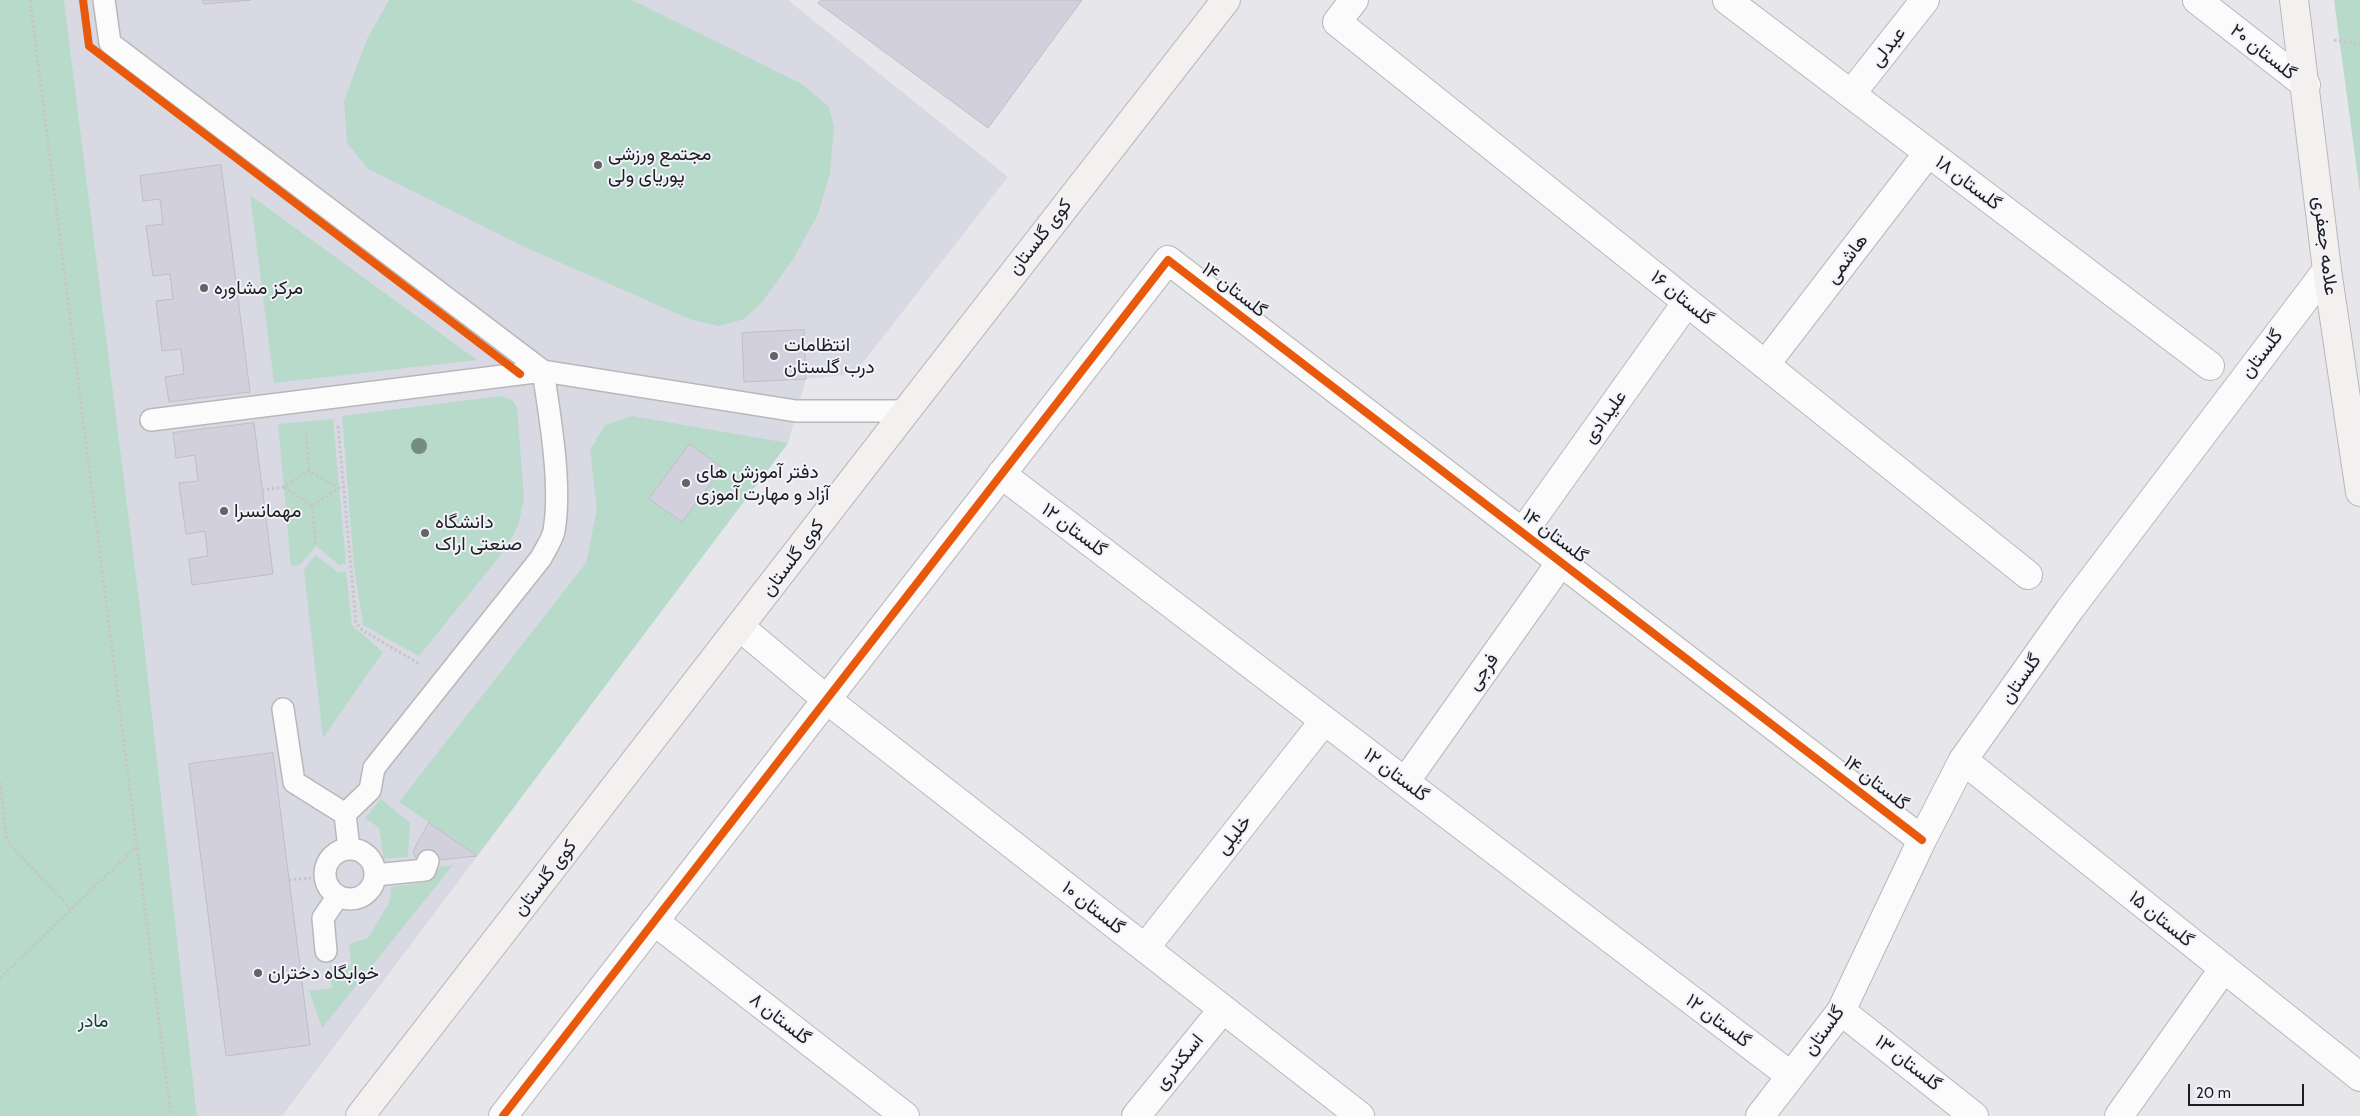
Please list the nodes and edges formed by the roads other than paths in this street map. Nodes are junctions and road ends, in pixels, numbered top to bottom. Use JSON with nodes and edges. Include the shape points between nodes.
{"nodes":[{"id":1,"x":104,"y":0,"type":"edge"},
{"id":2,"x":1226,"y":0,"type":"edge"},
{"id":3,"x":1354,"y":0,"type":"edge"},
{"id":4,"x":1727,"y":0,"type":"edge"},
{"id":5,"x":1925,"y":0,"type":"edge"},
{"id":6,"x":2197,"y":0,"type":"edge"},
{"id":7,"x":2294,"y":0,"type":"edge"},
{"id":8,"x":2306,"y":85,"type":"junction"},
{"id":9,"x":1851,"y":94,"type":"junction"},
{"id":10,"x":1928,"y":153,"type":"junction"},
{"id":11,"x":2327,"y":270,"type":"junction"},
{"id":12,"x":1687,"y":302,"type":"junction"},
{"id":13,"x":1765,"y":365,"type":"junction"},
{"id":14,"x":2210,"y":366,"type":"dead end"},
{"id":15,"x":543,"y":370,"type":"junction"},
{"id":16,"x":904,"y":411,"type":"junction"},
{"id":17,"x":152,"y":420,"type":"dead end"},
{"id":18,"x":1001,"y":474,"type":"junction"},
{"id":19,"x":2360,"y":492,"type":"edge"},
{"id":20,"x":1523,"y":532,"type":"junction"},
{"id":21,"x":1562,"y":562,"type":"junction"},
{"id":22,"x":2028,"y":575,"type":"dead end"},
{"id":23,"x":740,"y":627,"type":"junction"},
{"id":24,"x":826,"y":699,"type":"junction"},
{"id":25,"x":283,"y":709,"type":"dead end"},
{"id":26,"x":1324,"y":721,"type":"junction"},
{"id":27,"x":1963,"y":760,"type":"junction"},
{"id":28,"x":1405,"y":782,"type":"junction"},
{"id":29,"x":345,"y":814,"type":"junction"},
{"id":30,"x":1922,"y":840,"type":"junction"},
{"id":31,"x":349,"y":849,"type":"junction"},
{"id":32,"x":428,"y":861,"type":"dead end"},
{"id":33,"x":375,"y":875,"type":"junction"},
{"id":34,"x":338,"y":896,"type":"junction"},
{"id":35,"x":654,"y":922,"type":"junction"},
{"id":36,"x":1145,"y":948,"type":"junction"},
{"id":37,"x":326,"y":951,"type":"dead end"},
{"id":38,"x":2224,"y":968,"type":"junction"},
{"id":39,"x":1222,"y":1009,"type":"junction"},
{"id":40,"x":1841,"y":1011,"type":"junction"},
{"id":41,"x":1791,"y":1076,"type":"junction"},
{"id":42,"x":2360,"y":1077,"type":"edge"},
{"id":43,"x":360,"y":1116,"type":"edge"},
{"id":44,"x":503,"y":1116,"type":"edge"},
{"id":45,"x":905,"y":1116,"type":"edge"},
{"id":46,"x":1136,"y":1116,"type":"edge"},
{"id":47,"x":1360,"y":1116,"type":"edge"},
{"id":48,"x":1760,"y":1116,"type":"edge"},
{"id":49,"x":1974,"y":1116,"type":"edge"},
{"id":50,"x":2119,"y":1116,"type":"edge"}],
"edges":[{"from":1,"to":15,"type":"lane","via":[[110,43]]},
{"from":2,"to":16,"type":"street","name":"کوی گلستان"},
{"from":3,"to":12,"type":"street","name":"گلستان ۱۶","via":[[1337,22]]},
{"from":4,"to":9,"type":"street","name":"گلستان ۱۸"},
{"from":5,"to":9,"type":"street","name":"عبدلی"},
{"from":6,"to":8,"type":"street","name":"گلستان ۲۰"},
{"from":7,"to":8,"type":"street","name":"علامه جعفری"},
{"from":8,"to":11,"type":"street","name":"علامه جعفری"},
{"from":9,"to":10,"type":"street","name":"گلستان ۱۸"},
{"from":10,"to":13,"type":"street","name":"هاشمی"},
{"from":10,"to":14,"type":"street","name":"گلستان ۱۸"},
{"from":11,"to":19,"type":"street","name":"علامه جعفری"},
{"from":11,"to":27,"type":"street","name":"گلستان","via":[[2070,609]]},
{"from":12,"to":13,"type":"street","name":"گلستان ۱۶"},
{"from":12,"to":20,"type":"street","name":"علیدادی"},
{"from":13,"to":22,"type":"street","name":"گلستان ۱۶"},
{"from":15,"to":16,"type":"lane","via":[[796,411]]},
{"from":15,"to":17,"type":"lane"},
{"from":15,"to":29,"type":"lane","via":[[552,429],[556,501],[554,532],[541,558],[374,768],[370,790]]},
{"from":16,"to":23,"type":"street","name":"کوی گلستان"},
{"from":18,"to":20,"type":"street","name":"گلستان ۱۴","via":[[1168,260]]},
{"from":18,"to":24,"type":"street"},
{"from":18,"to":26,"type":"street","name":"گلستان ۱۲"},
{"from":20,"to":21,"type":"street","name":"گلستان ۱۴"},
{"from":21,"to":28,"type":"street","name":"فرجی"},
{"from":21,"to":30,"type":"street","name":"گلستان ۱۴"},
{"from":23,"to":24,"type":"street","name":"گلستان ۱۰"},
{"from":23,"to":43,"type":"street","name":"کوی گلستان"},
{"from":24,"to":35,"type":"street"},
{"from":24,"to":36,"type":"street","name":"گلستان ۱۰"},
{"from":25,"to":29,"type":"lane","via":[[294,782]]},
{"from":26,"to":28,"type":"street","name":"گلستان ۱۲"},
{"from":26,"to":36,"type":"street","name":"خلیلی"},
{"from":27,"to":30,"type":"street","name":"گلستان"},
{"from":27,"to":38,"type":"street","name":"گلستان ۱۵"},
{"from":28,"to":41,"type":"street","name":"گلستان ۱۲"},
{"from":29,"to":31,"type":"lane"},
{"from":30,"to":40,"type":"street","name":"گلستان"},
{"from":31,"to":33,"type":"lane","via":[[357,850],[370,860]]},
{"from":31,"to":34,"type":"lane","via":[[334,855],[325,868],[324,876]]},
{"from":32,"to":33,"type":"lane","via":[[425,870]]},
{"from":33,"to":34,"type":"lane","via":[[369,891],[362,896],[346,899]]},
{"from":34,"to":37,"type":"lane","via":[[323,918]]},
{"from":35,"to":44,"type":"street"},
{"from":35,"to":45,"type":"street","name":"گلستان ۸"},
{"from":36,"to":39,"type":"street","name":"گلستان ۱۰"},
{"from":38,"to":42,"type":"street","name":"گلستان ۱۵"},
{"from":38,"to":50,"type":"street"},
{"from":39,"to":46,"type":"street","name":"اسکندری"},
{"from":39,"to":47,"type":"street","name":"گلستان ۱۰"},
{"from":40,"to":41,"type":"street","name":"گلستان"},
{"from":40,"to":49,"type":"street","name":"گلستان ۱۳"},
{"from":41,"to":48,"type":"street","name":"گلستان"}]}
